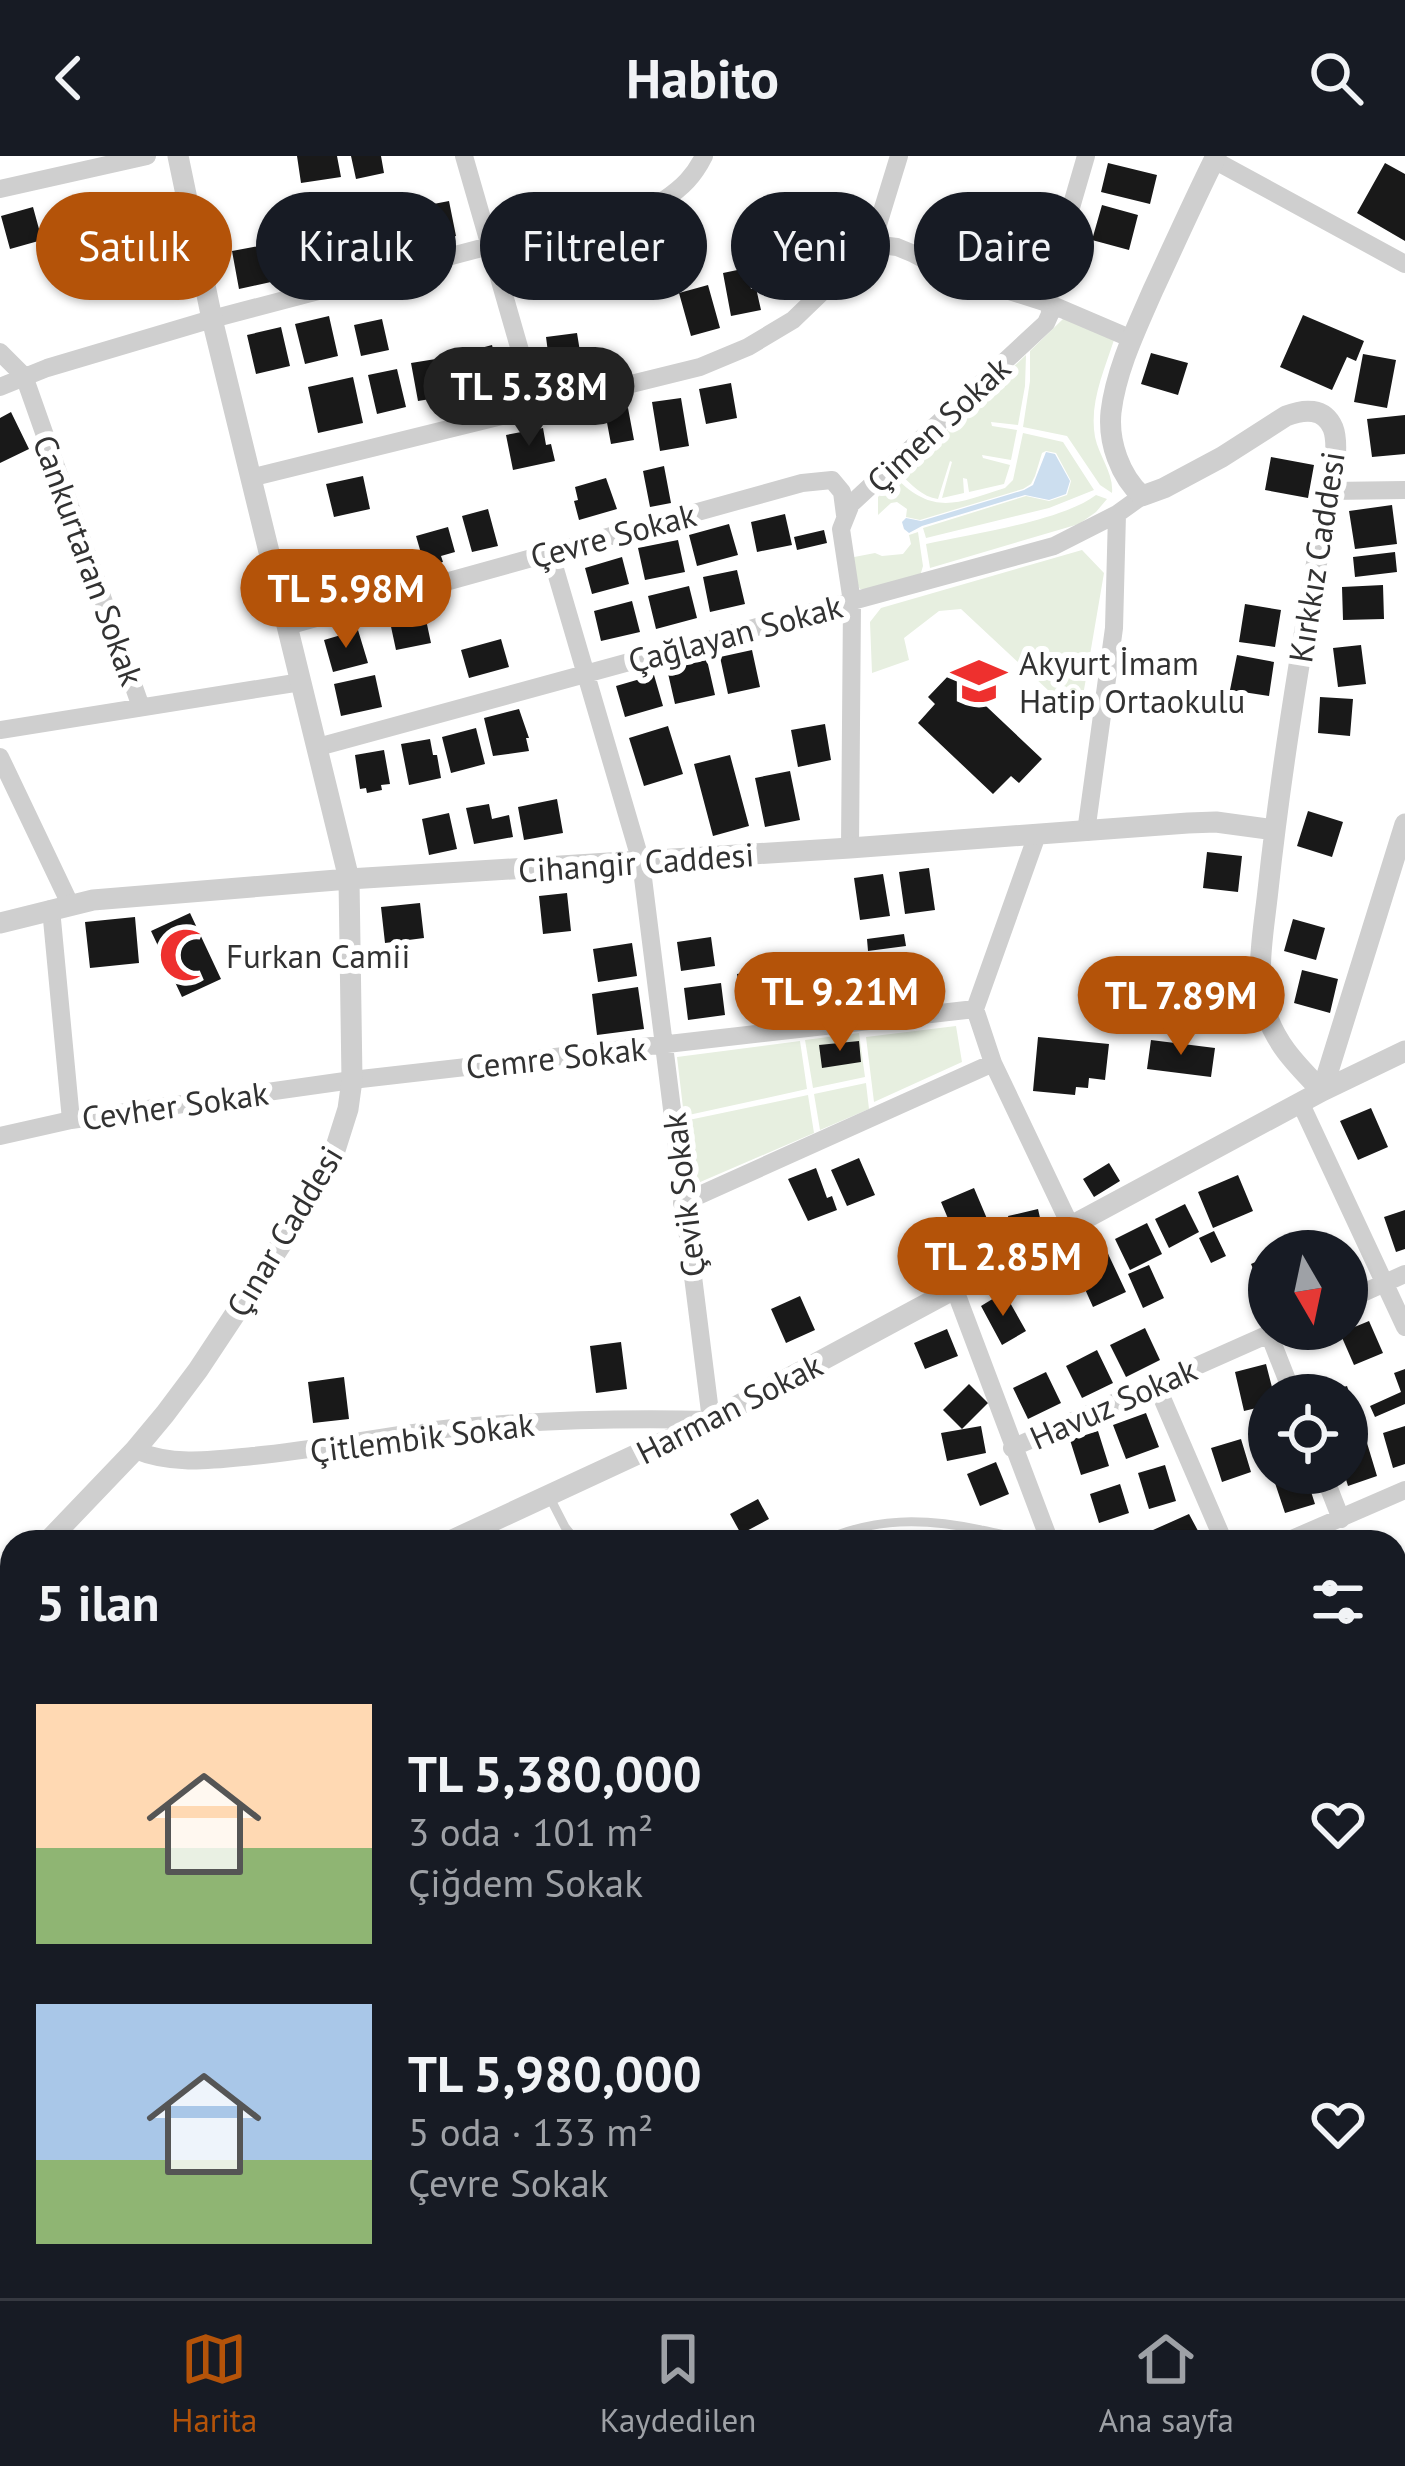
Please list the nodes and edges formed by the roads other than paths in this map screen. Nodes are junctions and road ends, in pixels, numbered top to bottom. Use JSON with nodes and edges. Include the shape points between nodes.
{"nodes":[{"id":1,"x":147,"y":156,"type":"edge"},
{"id":2,"x":178,"y":156,"type":"edge"},
{"id":3,"x":464,"y":156,"type":"edge"},
{"id":4,"x":704,"y":156,"type":"edge"},
{"id":5,"x":898,"y":156,"type":"edge"},
{"id":6,"x":1086,"y":156,"type":"edge"},
{"id":7,"x":1215,"y":158,"type":"edge"},
{"id":8,"x":0,"y":189,"type":"edge"},
{"id":9,"x":675,"y":192,"type":"edge"},
{"id":10,"x":887,"y":192,"type":"edge"},
{"id":11,"x":480,"y":211,"type":"edge"},
{"id":12,"x":890,"y":247,"type":"edge"},
{"id":13,"x":480,"y":248,"type":"edge"},
{"id":14,"x":1405,"y":264,"type":"edge"},
{"id":15,"x":506,"y":300,"type":"edge"},
{"id":16,"x":814,"y":300,"type":"edge"},
{"id":17,"x":1050,"y":304,"type":"junction"},
{"id":18,"x":212,"y":319,"type":"junction"},
{"id":19,"x":1132,"y":339,"type":"junction"},
{"id":20,"x":0,"y":352,"type":"edge"},
{"id":21,"x":24,"y":376,"type":"junction"},
{"id":22,"x":0,"y":387,"type":"edge"},
{"id":23,"x":536,"y":406,"type":"junction"},
{"id":24,"x":250,"y":478,"type":"junction"},
{"id":25,"x":1330,"y":490,"type":"junction"},
{"id":26,"x":1405,"y":490,"type":"edge"},
{"id":27,"x":1142,"y":496,"type":"junction"},
{"id":28,"x":1118,"y":514,"type":"junction"},
{"id":29,"x":844,"y":515,"type":"junction"},
{"id":30,"x":550,"y":552,"type":"junction"},
{"id":31,"x":852,"y":602,"type":"junction"},
{"id":32,"x":287,"y":626,"type":"junction"},
{"id":33,"x":585,"y":673,"type":"junction"},
{"id":34,"x":302,"y":682,"type":"junction"},
{"id":35,"x":141,"y":707,"type":"junction"},
{"id":36,"x":0,"y":730,"type":"edge"},
{"id":37,"x":318,"y":747,"type":"junction"},
{"id":38,"x":0,"y":757,"type":"edge"},
{"id":39,"x":1405,"y":824,"type":"edge"},
{"id":40,"x":1274,"y":830,"type":"junction"},
{"id":41,"x":1086,"y":832,"type":"junction"},
{"id":42,"x":1036,"y":835,"type":"junction"},
{"id":43,"x":850,"y":848,"type":"junction"},
{"id":44,"x":641,"y":862,"type":"junction"},
{"id":45,"x":350,"y":879,"type":"junction"},
{"id":46,"x":60,"y":906,"type":"junction"},
{"id":47,"x":0,"y":923,"type":"edge"},
{"id":48,"x":976,"y":1009,"type":"junction"},
{"id":49,"x":665,"y":1045,"type":"junction"},
{"id":50,"x":1405,"y":1051,"type":"edge"},
{"id":51,"x":993,"y":1063,"type":"junction"},
{"id":52,"x":352,"y":1081,"type":"junction"},
{"id":53,"x":1322,"y":1090,"type":"junction"},
{"id":54,"x":1300,"y":1102,"type":"junction"},
{"id":55,"x":71,"y":1120,"type":"junction"},
{"id":56,"x":0,"y":1136,"type":"edge"},
{"id":57,"x":682,"y":1203,"type":"junction"},
{"id":58,"x":1071,"y":1227,"type":"junction"},
{"id":59,"x":1395,"y":1278,"type":"edge"},
{"id":60,"x":955,"y":1290,"type":"junction"},
{"id":61,"x":1405,"y":1327,"type":"edge"},
{"id":62,"x":1248,"y":1343,"type":"edge"},
{"id":63,"x":1156,"y":1384,"type":"junction"},
{"id":64,"x":711,"y":1420,"type":"junction"},
{"id":65,"x":1012,"y":1448,"type":"junction"},
{"id":66,"x":135,"y":1450,"type":"junction"},
{"id":67,"x":1405,"y":1490,"type":"edge"},
{"id":68,"x":1331,"y":1494,"type":"edge"},
{"id":69,"x":549,"y":1496,"type":"junction"},
{"id":70,"x":1341,"y":1519,"type":"junction"},
{"id":71,"x":58,"y":1530,"type":"edge"},
{"id":72,"x":474,"y":1530,"type":"edge"},
{"id":73,"x":567,"y":1530,"type":"edge"},
{"id":74,"x":855,"y":1530,"type":"edge"},
{"id":75,"x":981,"y":1530,"type":"edge"},
{"id":76,"x":1044,"y":1530,"type":"edge"},
{"id":77,"x":1219,"y":1530,"type":"edge"},
{"id":78,"x":1315,"y":1530,"type":"edge"}],
"edges":[{"from":1,"to":8,"type":"street"},
{"from":2,"to":18,"type":"street","name":"Çınar Caddesi"},
{"from":3,"to":11,"type":"street"},
{"from":4,"to":9,"type":"street"},
{"from":5,"to":10,"type":"street"},
{"from":6,"to":17,"type":"street","name":"Çimen Sokak"},
{"from":7,"to":14,"type":"street"},
{"from":7,"to":19,"type":"street"},
{"from":12,"to":17,"type":"street"},
{"from":13,"to":18,"type":"street"},
{"from":15,"to":23,"type":"street"},
{"from":16,"to":23,"type":"street","via":[[748,347],[700,367]]},
{"from":17,"to":19,"type":"street"},
{"from":17,"to":29,"type":"street","name":"Çimen Sokak","via":[[1039,332]]},
{"from":18,"to":21,"type":"street"},
{"from":18,"to":24,"type":"street","name":"Çınar Caddesi"},
{"from":19,"to":27,"type":"street","via":[[1110,416],[1117,455]]},
{"from":20,"to":21,"type":"street","name":"Cankurtaran Sokak"},
{"from":21,"to":22,"type":"street"},
{"from":21,"to":35,"type":"street","name":"Cankurtaran Sokak"},
{"from":23,"to":24,"type":"street"},
{"from":24,"to":32,"type":"street","name":"Çınar Caddesi"},
{"from":25,"to":26,"type":"street"},
{"from":25,"to":27,"type":"street","name":"Kırkkız Caddesi","via":[[1334,430],[1303,410]]},
{"from":25,"to":40,"type":"street","name":"Kırkkız Caddesi"},
{"from":27,"to":28,"type":"street","name":"Çağlayan Sokak"},
{"from":28,"to":31,"type":"street","name":"Çağlayan Sokak","via":[[1054,546]]},
{"from":28,"to":41,"type":"street","via":[[1114,628]]},
{"from":29,"to":30,"type":"street","name":"Çevre Sokak","via":[[838,484],[824,479]]},
{"from":29,"to":31,"type":"street","name":"Çimen Sokak"},
{"from":30,"to":32,"type":"street","name":"Çevre Sokak"},
{"from":30,"to":33,"type":"street","name":"Çevik Sokak"},
{"from":31,"to":33,"type":"street","name":"Çağlayan Sokak"},
{"from":31,"to":43,"type":"street","name":"Çimen Sokak"},
{"from":32,"to":34,"type":"street","name":"Çınar Caddesi"},
{"from":33,"to":37,"type":"street","name":"Çağlayan Sokak"},
{"from":33,"to":44,"type":"street","name":"Çevik Sokak"},
{"from":34,"to":35,"type":"street"},
{"from":34,"to":37,"type":"street","name":"Çınar Caddesi"},
{"from":35,"to":36,"type":"street"},
{"from":37,"to":45,"type":"street","name":"Çınar Caddesi"},
{"from":38,"to":46,"type":"street"},
{"from":39,"to":53,"type":"street"},
{"from":40,"to":41,"type":"street","name":"Cihangir Caddesi","via":[[1216,822]]},
{"from":40,"to":53,"type":"street","name":"Kırkkız Caddesi","via":[[1264,1004],[1283,1050]]},
{"from":41,"to":42,"type":"street","name":"Cihangir Caddesi"},
{"from":42,"to":43,"type":"street","name":"Cihangir Caddesi"},
{"from":42,"to":48,"type":"street"},
{"from":43,"to":44,"type":"street","name":"Cihangir Caddesi"},
{"from":44,"to":45,"type":"street","name":"Cihangir Caddesi"},
{"from":44,"to":49,"type":"street","name":"Çevik Sokak"},
{"from":45,"to":46,"type":"street","name":"Cihangir Caddesi"},
{"from":45,"to":52,"type":"street","name":"Çınar Caddesi"},
{"from":46,"to":47,"type":"street","name":"Cihangir Caddesi"},
{"from":46,"to":55,"type":"street"},
{"from":48,"to":49,"type":"street","name":"Cemre Sokak"},
{"from":48,"to":51,"type":"street"},
{"from":49,"to":52,"type":"street","name":"Cemre Sokak"},
{"from":49,"to":57,"type":"street","name":"Çevik Sokak"},
{"from":50,"to":53,"type":"street"},
{"from":51,"to":57,"type":"street"},
{"from":51,"to":58,"type":"street"},
{"from":52,"to":55,"type":"street","name":"Cevher Sokak"},
{"from":52,"to":66,"type":"street","name":"Çınar Caddesi","via":[[342,1133],[312,1194],[198,1370]]},
{"from":53,"to":54,"type":"street","name":"Harman Sokak"},
{"from":54,"to":58,"type":"street","name":"Harman Sokak"},
{"from":54,"to":59,"type":"street"},
{"from":55,"to":56,"type":"street","name":"Cevher Sokak"},
{"from":57,"to":64,"type":"street","name":"Çevik Sokak"},
{"from":58,"to":60,"type":"street","name":"Harman Sokak"},
{"from":59,"to":61,"type":"street"},
{"from":60,"to":64,"type":"street","name":"Harman Sokak"},
{"from":60,"to":65,"type":"street"},
{"from":62,"to":63,"type":"street","name":"Havuz Sokak"},
{"from":63,"to":65,"type":"street","name":"Havuz Sokak"},
{"from":63,"to":77,"type":"street"},
{"from":64,"to":66,"type":"street","name":"Çitlembik Sokak","via":[[454,1428],[190,1461]]},
{"from":64,"to":69,"type":"street","name":"Harman Sokak"},
{"from":65,"to":76,"type":"street"},
{"from":66,"to":71,"type":"street","name":"Çınar Caddesi"},
{"from":67,"to":70,"type":"street"},
{"from":68,"to":70,"type":"street"},
{"from":69,"to":72,"type":"street","name":"Harman Sokak"},
{"from":69,"to":73,"type":"lane"},
{"from":70,"to":78,"type":"street"},
{"from":74,"to":75,"type":"lane","via":[[920,1520]]}]}
